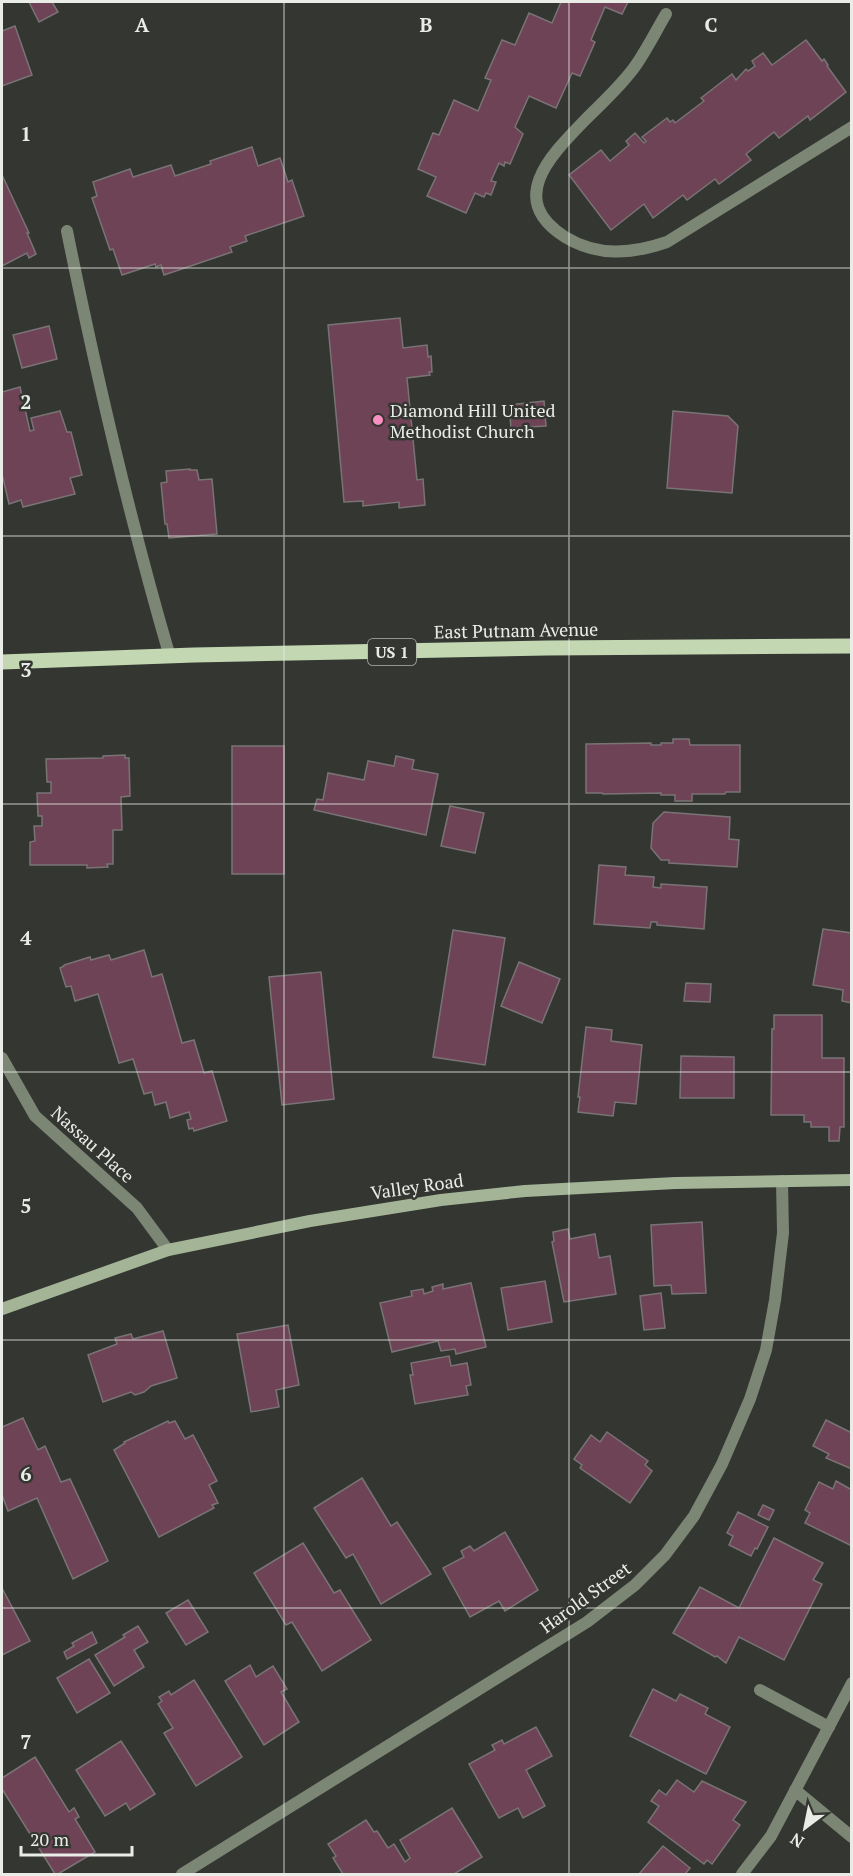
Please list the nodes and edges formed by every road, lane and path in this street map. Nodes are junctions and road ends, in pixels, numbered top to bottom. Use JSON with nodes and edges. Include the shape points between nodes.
{"nodes":[{"id":1,"x":666,"y":14,"type":"dead end"},
{"id":2,"x":852,"y":127,"type":"edge"},
{"id":3,"x":67,"y":231,"type":"dead end"},
{"id":4,"x":852,"y":646,"type":"edge"},
{"id":5,"x":170,"y":657,"type":"junction"},
{"id":6,"x":2,"y":662,"type":"edge"},
{"id":7,"x":2,"y":1058,"type":"edge"},
{"id":8,"x":852,"y":1180,"type":"edge"},
{"id":9,"x":782,"y":1181,"type":"junction"},
{"id":10,"x":168,"y":1250,"type":"junction"},
{"id":11,"x":2,"y":1309,"type":"edge"},
{"id":12,"x":852,"y":1683,"type":"edge"},
{"id":13,"x":760,"y":1690,"type":"dead end"},
{"id":14,"x":829,"y":1727,"type":"junction"},
{"id":15,"x":795,"y":1790,"type":"junction"},
{"id":16,"x":852,"y":1837,"type":"edge"},
{"id":17,"x":182,"y":1875,"type":"edge"},
{"id":18,"x":742,"y":1875,"type":"edge"}],
"edges":[{"from":1,"to":2,"type":"street","via":[[636,65],[556,150],[544,168],[537,201],[541,216],[551,228],[596,249],[621,253],[667,242]]},
{"from":3,"to":5,"type":"street","via":[[94,365]]},
{"from":4,"to":5,"type":"main road","name":"East Putnam Avenue","number":"US 1","via":[[535,648]]},
{"from":5,"to":6,"type":"main road","name":"East Putnam Avenue","number":"US 1"},
{"from":7,"to":10,"type":"street","name":"Nassau Place","via":[[35,1116],[137,1208]]},
{"from":8,"to":9,"type":"main road","name":"Valley Road"},
{"from":9,"to":10,"type":"main road","name":"Valley Road","via":[[675,1183],[462,1198],[310,1221]]},
{"from":9,"to":17,"type":"street","name":"Harold Street","via":[[783,1233],[778,1278],[760,1370],[722,1464],[694,1516],[665,1555],[635,1586],[587,1622]]},
{"from":10,"to":11,"type":"main road","name":"Valley Road"},
{"from":12,"to":14,"type":"street"},
{"from":13,"to":14,"type":"street"},
{"from":14,"to":15,"type":"street"},
{"from":15,"to":16,"type":"street"},
{"from":15,"to":18,"type":"street","via":[[771,1836]]}]}
